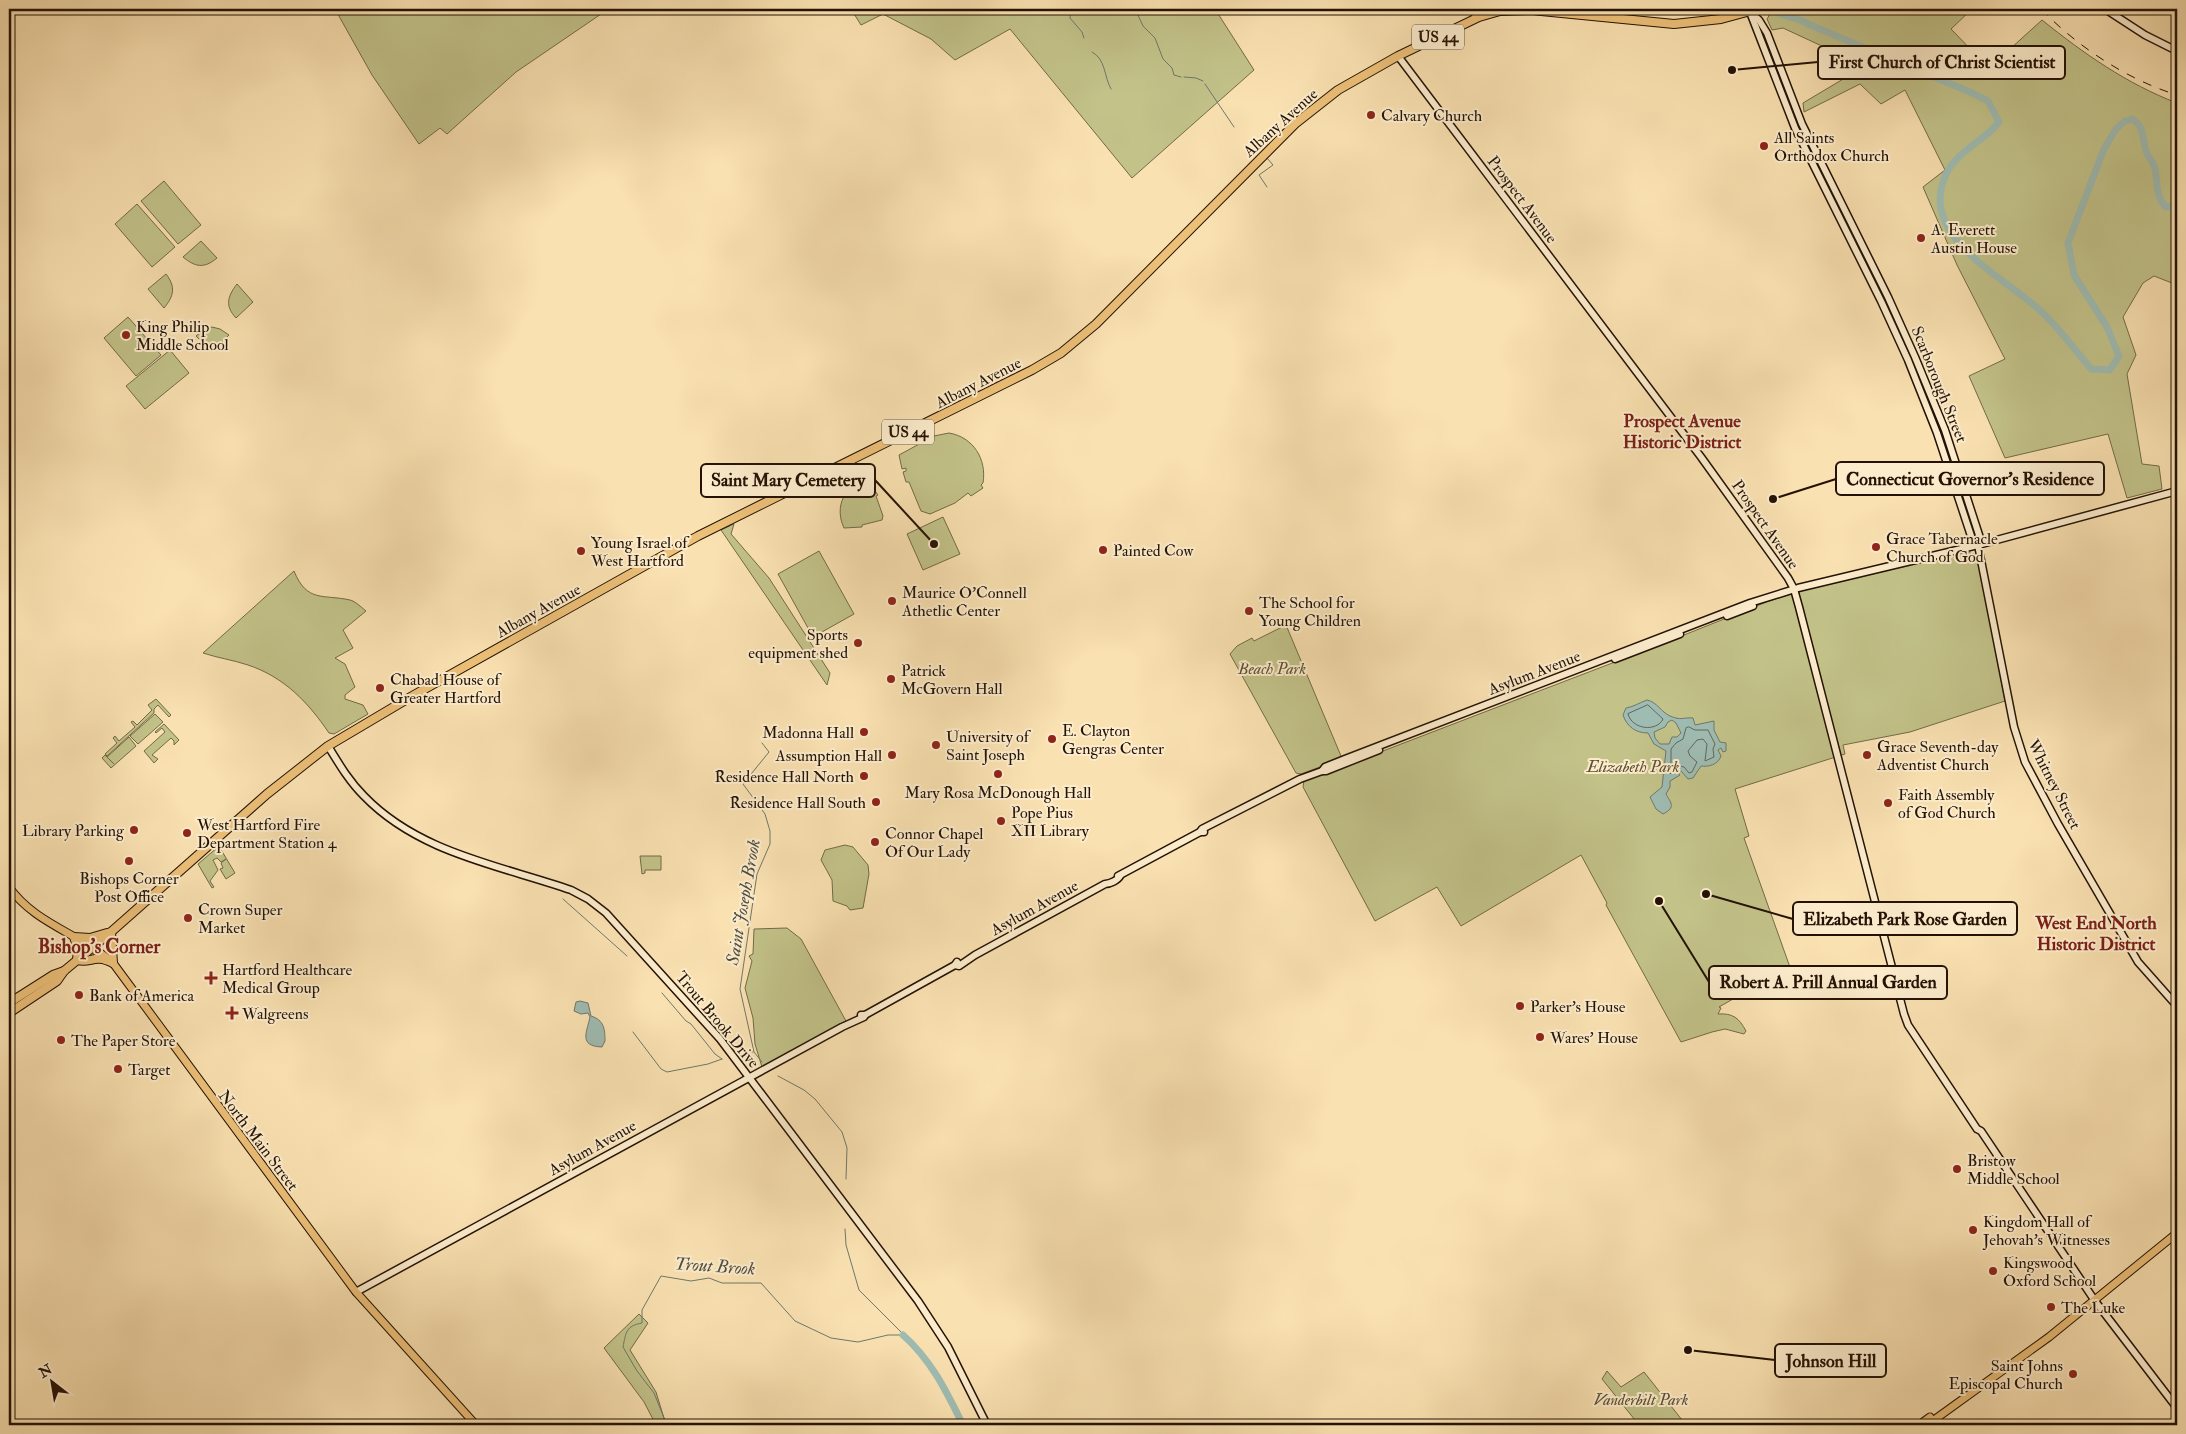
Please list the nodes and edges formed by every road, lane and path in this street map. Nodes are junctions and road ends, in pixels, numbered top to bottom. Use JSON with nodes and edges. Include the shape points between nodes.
{"nodes":[{"id":1,"x":1470,"y":9,"type":"edge"},
{"id":2,"x":1758,"y":9,"type":"edge"},
{"id":3,"x":2105,"y":9,"type":"edge"},
{"id":4,"x":1750,"y":12,"type":"junction"},
{"id":5,"x":1479,"y":17,"type":"junction"},
{"id":6,"x":2177,"y":51,"type":"edge"},
{"id":7,"x":1398,"y":56,"type":"junction"},
{"id":8,"x":1802,"y":124,"type":"junction"},
{"id":9,"x":1795,"y":128,"type":"junction"},
{"id":10,"x":1822,"y":168,"type":"junction"},
{"id":11,"x":1814,"y":170,"type":"junction"},
{"id":12,"x":1856,"y":232,"type":"junction"},
{"id":13,"x":1848,"y":236,"type":"junction"},
{"id":14,"x":1888,"y":296,"type":"junction"},
{"id":15,"x":1881,"y":301,"type":"junction"},
{"id":16,"x":1915,"y":356,"type":"junction"},
{"id":17,"x":1908,"y":360,"type":"junction"},
{"id":18,"x":1945,"y":430,"type":"junction"},
{"id":19,"x":1937,"y":433,"type":"junction"},
{"id":20,"x":1963,"y":481,"type":"junction"},
{"id":21,"x":1955,"y":484,"type":"junction"},
{"id":22,"x":2177,"y":491,"type":"edge"},
{"id":23,"x":1978,"y":545,"type":"junction"},
{"id":24,"x":1794,"y":589,"type":"junction"},
{"id":25,"x":328,"y":746,"type":"junction"},
{"id":26,"x":9,"y":887,"type":"edge"},
{"id":27,"x":112,"y":932,"type":"junction"},
{"id":28,"x":74,"y":937,"type":"junction"},
{"id":29,"x":94,"y":947,"type":"junction"},
{"id":30,"x":77,"y":960,"type":"junction"},
{"id":31,"x":113,"y":963,"type":"junction"},
{"id":32,"x":64,"y":971,"type":"junction"},
{"id":33,"x":9,"y":1004,"type":"edge"},
{"id":34,"x":2177,"y":1006,"type":"edge"},
{"id":35,"x":9,"y":1013,"type":"edge"},
{"id":36,"x":750,"y":1078,"type":"junction"},
{"id":37,"x":2177,"y":1233,"type":"edge"},
{"id":38,"x":356,"y":1292,"type":"junction"},
{"id":39,"x":2095,"y":1301,"type":"junction"},
{"id":40,"x":2053,"y":1332,"type":"junction"},
{"id":41,"x":2177,"y":1408,"type":"edge"},
{"id":42,"x":476,"y":1425,"type":"edge"},
{"id":43,"x":987,"y":1425,"type":"edge"},
{"id":44,"x":1919,"y":1425,"type":"edge"},
{"id":45,"x":1927,"y":1425,"type":"edge"}],
"edges":[{"from":1,"to":5,"type":"main road"},
{"from":2,"to":4,"type":"highway","name":"Albany Avenue","number":"US 44"},
{"from":3,"to":6,"type":"main road"},
{"from":4,"to":5,"type":"highway","name":"Albany Avenue","number":"US 44","via":[[1682,24],[1531,10]]},
{"from":4,"to":8,"type":"main road","name":"Scarborough Street","via":[[1766,33]]},
{"from":4,"to":9,"type":"main road","name":"Scarborough Street"},
{"from":5,"to":7,"type":"highway","name":"Albany Avenue","number":"US 44"},
{"from":7,"to":24,"type":"main road","name":"Prospect Avenue","via":[[1751,524]]},
{"from":7,"to":25,"type":"highway","name":"Albany Avenue","number":"US 44","via":[[1338,90],[1296,124],[1100,320],[1060,352],[1032,370],[698,536]]},
{"from":8,"to":9,"type":"main road"},
{"from":8,"to":10,"type":"main road","name":"Scarborough Street"},
{"from":9,"to":11,"type":"main road","name":"Scarborough Street"},
{"from":10,"to":11,"type":"main road"},
{"from":10,"to":12,"type":"main road","name":"Scarborough Street"},
{"from":11,"to":13,"type":"main road","name":"Scarborough Street"},
{"from":12,"to":13,"type":"main road"},
{"from":12,"to":14,"type":"main road","name":"Scarborough Street"},
{"from":13,"to":15,"type":"main road","name":"Scarborough Street"},
{"from":14,"to":15,"type":"main road"},
{"from":14,"to":16,"type":"main road","name":"Scarborough Street"},
{"from":15,"to":17,"type":"main road","name":"Scarborough Street"},
{"from":16,"to":17,"type":"main road"},
{"from":16,"to":18,"type":"main road","name":"Scarborough Street"},
{"from":17,"to":19,"type":"main road","name":"Scarborough Street"},
{"from":18,"to":19,"type":"main road"},
{"from":18,"to":20,"type":"main road","name":"Scarborough Street"},
{"from":19,"to":21,"type":"main road","name":"Scarborough Street"},
{"from":20,"to":21,"type":"main road"},
{"from":20,"to":23,"type":"main road","name":"Scarborough Street","via":[[1980,538]]},
{"from":21,"to":23,"type":"main road","name":"Scarborough Street","via":[[1972,539]]},
{"from":22,"to":23,"type":"main road","name":"Asylum Avenue"},
{"from":23,"to":24,"type":"main road","name":"Asylum Avenue"},
{"from":23,"to":34,"type":"main road","name":"Whitney Street","via":[[2014,727],[2025,762],[2138,962]]},
{"from":24,"to":36,"type":"main road","name":"Asylum Avenue","via":[[1744,605],[1325,767],[1202,829]]},
{"from":24,"to":39,"type":"main road","name":"Prospect Avenue","via":[[1908,1025]]},
{"from":25,"to":27,"type":"highway","name":"Albany Avenue","number":"US 44","via":[[267,794]]},
{"from":25,"to":36,"type":"main road","name":"Trout Brook Drive","via":[[362,795],[415,835],[449,851],[563,887],[588,899],[617,924],[720,1039]]},
{"from":26,"to":28,"type":"main road","name":"North Main Street","via":[[28,909]]},
{"from":27,"to":28,"type":"highway","via":[[90,938]]},
{"from":27,"to":29,"type":"highway","name":"Albany Avenue","number":"US 44"},
{"from":27,"to":31,"type":"highway"},
{"from":28,"to":29,"type":"main road","name":"North Main Street"},
{"from":28,"to":30,"type":"highway","via":[[78,948]]},
{"from":29,"to":30,"type":"highway","name":"Albany Avenue","number":"US 44"},
{"from":29,"to":31,"type":"main road","name":"North Main Street"},
{"from":30,"to":31,"type":"highway","via":[[98,957]]},
{"from":30,"to":32,"type":"highway","name":"Albany Avenue","number":"US 44"},
{"from":31,"to":38,"type":"main road","name":"North Main Street"},
{"from":32,"to":33,"type":"highway","name":"Albany Avenue","number":"US 44"},
{"from":32,"to":35,"type":"highway","name":"Albany Avenue","number":"US 44","via":[[56,982]]},
{"from":36,"to":38,"type":"main road","name":"Asylum Avenue"},
{"from":36,"to":43,"type":"main road","name":"Trout Brook Drive","via":[[928,1314]]},
{"from":37,"to":39,"type":"main road"},
{"from":38,"to":42,"type":"main road","name":"North Main Street"},
{"from":39,"to":40,"type":"main road"},
{"from":39,"to":41,"type":"main road","name":"Prospect Avenue"},
{"from":40,"to":44,"type":"main road","via":[[2047,1333]]},
{"from":40,"to":45,"type":"main road"}]}
